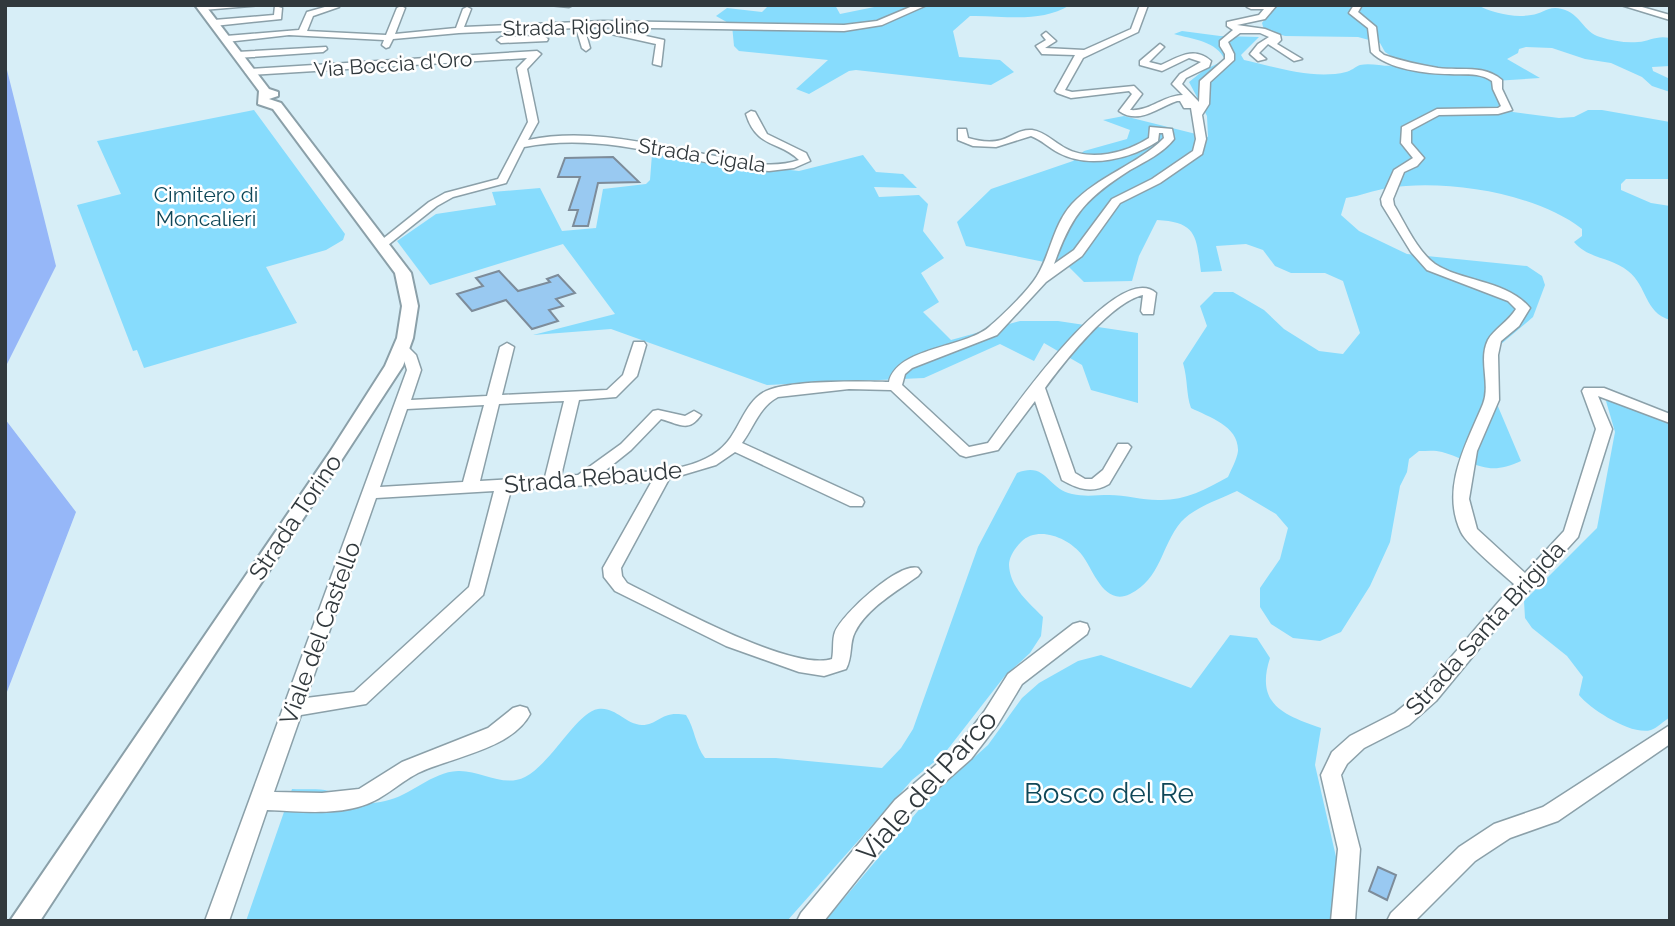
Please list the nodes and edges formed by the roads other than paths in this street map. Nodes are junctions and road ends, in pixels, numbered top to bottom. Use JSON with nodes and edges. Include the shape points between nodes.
{"nodes":[{"id":1,"x":257,"y":5,"type":"edge"},
{"id":2,"x":553,"y":5,"type":"edge"},
{"id":3,"x":569,"y":5,"type":"edge"},
{"id":4,"x":923,"y":5,"type":"edge"},
{"id":5,"x":1144,"y":5,"type":"edge"},
{"id":6,"x":1358,"y":5,"type":"edge"},
{"id":7,"x":1625,"y":5,"type":"edge"},
{"id":8,"x":207,"y":6,"type":"edge"},
{"id":9,"x":1272,"y":6,"type":"edge"},
{"id":10,"x":335,"y":7,"type":"dead end"},
{"id":11,"x":1251,"y":7,"type":"edge"},
{"id":12,"x":278,"y":8,"type":"dead end"},
{"id":13,"x":401,"y":8,"type":"dead end"},
{"id":14,"x":467,"y":9,"type":"dead end"},
{"id":15,"x":1223,"y":16,"type":"dead end"},
{"id":16,"x":1670,"y":18,"type":"edge"},
{"id":17,"x":214,"y":23,"type":"junction"},
{"id":18,"x":564,"y":26,"type":"junction"},
{"id":19,"x":550,"y":27,"type":"junction"},
{"id":20,"x":1235,"y":27,"type":"junction"},
{"id":21,"x":580,"y":28,"type":"junction"},
{"id":22,"x":459,"y":30,"type":"junction"},
{"id":23,"x":302,"y":32,"type":"junction"},
{"id":24,"x":1219,"y":32,"type":"dead end"},
{"id":25,"x":391,"y":37,"type":"junction"},
{"id":26,"x":1277,"y":37,"type":"junction"},
{"id":27,"x":226,"y":39,"type":"junction"},
{"id":28,"x":544,"y":39,"type":"junction"},
{"id":29,"x":1053,"y":39,"type":"dead end"},
{"id":30,"x":489,"y":40,"type":"dead end"},
{"id":31,"x":448,"y":42,"type":"dead end"},
{"id":32,"x":1160,"y":47,"type":"dead end"},
{"id":33,"x":586,"y":48,"type":"dead end"},
{"id":34,"x":323,"y":49,"type":"dead end"},
{"id":35,"x":1085,"y":53,"type":"junction"},
{"id":36,"x":237,"y":55,"type":"junction"},
{"id":37,"x":536,"y":55,"type":"junction"},
{"id":38,"x":1297,"y":58,"type":"dead end"},
{"id":39,"x":1261,"y":59,"type":"dead end"},
{"id":40,"x":658,"y":64,"type":"dead end"},
{"id":41,"x":250,"y":72,"type":"junction"},
{"id":42,"x":751,"y":114,"type":"dead end"},
{"id":43,"x":1199,"y":123,"type":"junction"},
{"id":44,"x":962,"y":131,"type":"dead end"},
{"id":45,"x":520,"y":145,"type":"junction"},
{"id":46,"x":383,"y":245,"type":"junction"},
{"id":47,"x":1042,"y":279,"type":"junction"},
{"id":48,"x":1149,"y":311,"type":"dead end"},
{"id":49,"x":639,"y":345,"type":"dead end"},
{"id":50,"x":507,"y":346,"type":"dead end"},
{"id":51,"x":401,"y":349,"type":"junction"},
{"id":52,"x":895,"y":386,"type":"junction"},
{"id":53,"x":1038,"y":388,"type":"junction"},
{"id":54,"x":572,"y":397,"type":"junction"},
{"id":55,"x":492,"y":401,"type":"junction"},
{"id":56,"x":401,"y":405,"type":"junction"},
{"id":57,"x":694,"y":415,"type":"dead end"},
{"id":58,"x":1670,"y":419,"type":"edge"},
{"id":59,"x":733,"y":445,"type":"junction"},
{"id":60,"x":1123,"y":447,"type":"dead end"},
{"id":61,"x":663,"y":475,"type":"junction"},
{"id":62,"x":582,"y":480,"type":"junction"},
{"id":63,"x":552,"y":481,"type":"junction"},
{"id":64,"x":504,"y":485,"type":"junction"},
{"id":65,"x":470,"y":487,"type":"junction"},
{"id":66,"x":371,"y":493,"type":"junction"},
{"id":67,"x":856,"y":502,"type":"dead end"},
{"id":68,"x":912,"y":572,"type":"dead end"},
{"id":69,"x":1525,"y":584,"type":"junction"},
{"id":70,"x":1080,"y":629,"type":"dead end"},
{"id":71,"x":293,"y":708,"type":"junction"},
{"id":72,"x":520,"y":714,"type":"dead end"},
{"id":73,"x":1670,"y":733,"type":"edge"},
{"id":74,"x":260,"y":801,"type":"junction"},
{"id":75,"x":24,"y":921,"type":"edge"},
{"id":76,"x":218,"y":921,"type":"edge"},
{"id":77,"x":809,"y":921,"type":"edge"},
{"id":78,"x":1343,"y":921,"type":"edge"},
{"id":79,"x":1399,"y":921,"type":"edge"}],
"edges":[{"from":1,"to":8,"type":"street"},
{"from":2,"to":3,"type":"street"},
{"from":4,"to":18,"type":"street","name":"Strada Rigolino","via":[[879,23],[844,28]]},
{"from":5,"to":35,"type":"street","via":[[1135,30]]},
{"from":6,"to":69,"type":"street","via":[[1353,13],[1372,27],[1375,52],[1381,57],[1492,76],[1507,110],[1437,112],[1406,130],[1406,146],[1419,159],[1399,170],[1387,199],[1431,267],[1513,298],[1524,308],[1495,340],[1492,400],[1469,450],[1461,499],[1469,531]]},
{"from":7,"to":16,"type":"street"},
{"from":8,"to":17,"type":"main road","name":"Strada Torino"},
{"from":9,"to":11,"type":"street"},
{"from":9,"to":20,"type":"street","via":[[1262,17]]},
{"from":10,"to":23,"type":"street","via":[[310,14]]},
{"from":12,"to":17,"type":"street","via":[[278,17]]},
{"from":13,"to":25,"type":"street"},
{"from":14,"to":22,"type":"street"},
{"from":15,"to":20,"type":"street"},
{"from":17,"to":27,"type":"main road","name":"Strada Torino"},
{"from":18,"to":19,"type":"street","name":"Strada Rigolino"},
{"from":18,"to":21,"type":"street"},
{"from":19,"to":22,"type":"street","name":"Strada Rigolino"},
{"from":19,"to":28,"type":"street"},
{"from":20,"to":24,"type":"street"},
{"from":20,"to":26,"type":"street"},
{"from":20,"to":43,"type":"street","via":[[1224,41],[1229,60],[1205,81]]},
{"from":21,"to":33,"type":"street"},
{"from":21,"to":40,"type":"street","via":[[661,42]]},
{"from":22,"to":25,"type":"street","name":"Strada Rigolino"},
{"from":23,"to":25,"type":"street","name":"Strada Rigolino"},
{"from":23,"to":27,"type":"street","name":"Strada Rigolino"},
{"from":25,"to":31,"type":"street","via":[[386,46]]},
{"from":26,"to":38,"type":"street","via":[[1272,44]]},
{"from":26,"to":39,"type":"street","via":[[1266,40],[1254,54]]},
{"from":27,"to":36,"type":"main road","name":"Strada Torino"},
{"from":28,"to":30,"type":"street"},
{"from":28,"to":37,"type":"street"},
{"from":29,"to":35,"type":"street","via":[[1040,49]]},
{"from":32,"to":43,"type":"street","via":[[1143,63],[1162,68],[1192,54],[1206,61],[1177,84],[1194,100]]},
{"from":34,"to":36,"type":"street"},
{"from":35,"to":43,"type":"street","via":[[1071,67],[1059,89],[1062,93],[1131,88],[1136,99],[1124,111],[1131,114],[1182,98],[1187,103],[1188,121]]},
{"from":36,"to":41,"type":"main road","name":"Strada Torino"},
{"from":37,"to":41,"type":"street","name":"Via Boccia d'Oro"},
{"from":37,"to":45,"type":"street","via":[[522,68],[533,122]]},
{"from":41,"to":46,"type":"main road","name":"Strada Torino","via":[[265,91],[262,101],[277,106]]},
{"from":42,"to":45,"type":"street","name":"Strada Cigala","via":[[760,136],[802,155],[805,161],[793,167],[731,162],[594,139]]},
{"from":43,"to":47,"type":"street","via":[[1202,139],[1198,152],[1156,181],[1115,201],[1078,253]]},
{"from":44,"to":47,"type":"street","via":[[962,140],[988,144],[1034,133],[1067,153],[1087,157],[1137,148],[1154,139],[1154,129],[1168,131],[1169,139],[1161,147],[1075,208]]},
{"from":45,"to":46,"type":"street","via":[[502,181],[449,195]]},
{"from":46,"to":51,"type":"main road","name":"Strada Torino","via":[[407,284],[410,306]]},
{"from":47,"to":52,"type":"street","via":[[992,332],[907,365],[898,373]]},
{"from":48,"to":53,"type":"street","via":[[1150,293],[1144,291],[1114,305],[1065,351]]},
{"from":49,"to":54,"type":"street","via":[[630,376],[611,394]]},
{"from":50,"to":55,"type":"street"},
{"from":51,"to":56,"type":"street","name":"Viale del Castello","via":[[410,355],[414,370]]},
{"from":51,"to":75,"type":"main road","name":"Strada Torino","via":[[338,454]]},
{"from":52,"to":53,"type":"street","via":[[966,452],[993,447]]},
{"from":52,"to":59,"type":"street","name":"Strada Rebaude","via":[[849,385],[774,393],[752,411]]},
{"from":53,"to":60,"type":"street","via":[[1068,476],[1090,486],[1100,483]]},
{"from":54,"to":55,"type":"street"},
{"from":54,"to":63,"type":"street"},
{"from":55,"to":56,"type":"street"},
{"from":55,"to":65,"type":"street"},
{"from":56,"to":66,"type":"street","name":"Viale del Castello"},
{"from":57,"to":62,"type":"street","via":[[688,422],[658,414],[626,447]]},
{"from":58,"to":69,"type":"street","name":"Strada Santa Brigida","via":[[1589,391],[1604,429],[1590,480],[1572,533]]},
{"from":59,"to":61,"type":"street","name":"Strada Rebaude","via":[[697,467]]},
{"from":59,"to":67,"type":"street"},
{"from":61,"to":62,"type":"street","name":"Strada Rebaude"},
{"from":61,"to":68,"type":"street","via":[[612,568],[613,577],[621,587],[734,643],[815,668],[832,668],[842,655],[846,629]]},
{"from":62,"to":63,"type":"street","name":"Strada Rebaude"},
{"from":63,"to":64,"type":"street","name":"Strada Rebaude"},
{"from":64,"to":65,"type":"street","name":"Strada Rebaude"},
{"from":64,"to":71,"type":"street","via":[[477,590],[359,699]]},
{"from":65,"to":66,"type":"street","name":"Strada Rebaude"},
{"from":66,"to":71,"type":"street","name":"Viale del Castello"},
{"from":69,"to":78,"type":"street","name":"Strada Santa Brigida","via":[[1429,696],[1402,719],[1357,742],[1339,758],[1331,775],[1349,849]]},
{"from":70,"to":77,"type":"street","name":"Viale del Parco","via":[[1015,679],[964,753],[903,806]]},
{"from":71,"to":74,"type":"street","name":"Viale del Castello"},
{"from":72,"to":74,"type":"street","via":[[476,745],[420,763],[360,798]]},
{"from":73,"to":79,"type":"street","via":[[1550,814],[1502,831],[1467,854]]},
{"from":74,"to":76,"type":"street","name":"Viale del Castello"}]}
